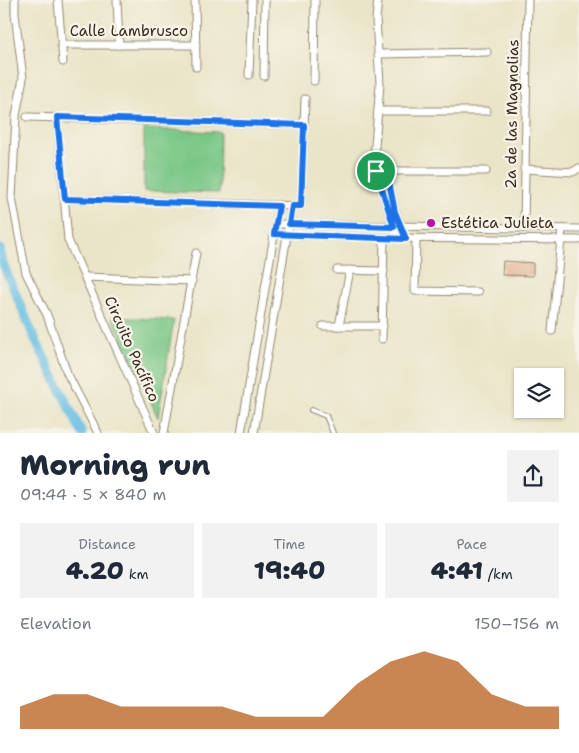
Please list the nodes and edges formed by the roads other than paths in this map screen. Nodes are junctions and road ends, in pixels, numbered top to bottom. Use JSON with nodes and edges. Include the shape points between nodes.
{"nodes":[{"id":1,"x":15,"y":0,"type":"edge"},
{"id":2,"x":58,"y":0,"type":"edge"},
{"id":3,"x":117,"y":0,"type":"edge"},
{"id":4,"x":195,"y":0,"type":"edge"},
{"id":5,"x":252,"y":0,"type":"edge"},
{"id":6,"x":265,"y":0,"type":"edge"},
{"id":7,"x":315,"y":0,"type":"edge"},
{"id":8,"x":378,"y":0,"type":"edge"},
{"id":9,"x":528,"y":0,"type":"edge"},
{"id":10,"x":252,"y":15,"type":"junction"},
{"id":11,"x":265,"y":15,"type":"junction"},
{"id":12,"x":62,"y":45,"type":"junction"},
{"id":13,"x":119,"y":45,"type":"junction"},
{"id":14,"x":196,"y":45,"type":"junction"},
{"id":15,"x":487,"y":52,"type":"dead end"},
{"id":16,"x":380,"y":54,"type":"junction"},
{"id":17,"x":63,"y":62,"type":"dead end"},
{"id":18,"x":196,"y":66,"type":"dead end"},
{"id":19,"x":249,"y":75,"type":"dead end"},
{"id":20,"x":264,"y":76,"type":"dead end"},
{"id":21,"x":314,"y":82,"type":"dead end"},
{"id":22,"x":305,"y":99,"type":"dead end"},
{"id":23,"x":378,"y":111,"type":"junction"},
{"id":24,"x":487,"y":111,"type":"dead end"},
{"id":25,"x":27,"y":116,"type":"dead end"},
{"id":26,"x":57,"y":117,"type":"junction"},
{"id":27,"x":304,"y":125,"type":"junction"},
{"id":28,"x":579,"y":168,"type":"edge"},
{"id":29,"x":524,"y":170,"type":"junction"},
{"id":30,"x":376,"y":171,"type":"junction"},
{"id":31,"x":387,"y":171,"type":"junction"},
{"id":32,"x":486,"y":171,"type":"dead end"},
{"id":33,"x":65,"y":199,"type":"junction"},
{"id":34,"x":279,"y":206,"type":"junction"},
{"id":35,"x":292,"y":206,"type":"junction"},
{"id":36,"x":276,"y":224,"type":"junction"},
{"id":37,"x":289,"y":224,"type":"junction"},
{"id":38,"x":398,"y":227,"type":"junction"},
{"id":39,"x":524,"y":228,"type":"junction"},
{"id":40,"x":562,"y":229,"type":"junction"},
{"id":41,"x":579,"y":229,"type":"edge"},
{"id":42,"x":274,"y":234,"type":"junction"},
{"id":43,"x":288,"y":235,"type":"junction"},
{"id":44,"x":384,"y":238,"type":"junction"},
{"id":45,"x":397,"y":238,"type":"junction"},
{"id":46,"x":406,"y":239,"type":"junction"},
{"id":47,"x":416,"y":239,"type":"junction"},
{"id":48,"x":579,"y":240,"type":"edge"},
{"id":49,"x":560,"y":241,"type":"junction"},
{"id":50,"x":196,"y":253,"type":"dead end"},
{"id":51,"x":337,"y":270,"type":"dead end"},
{"id":52,"x":350,"y":270,"type":"junction"},
{"id":53,"x":384,"y":271,"type":"junction"},
{"id":54,"x":85,"y":277,"type":"junction"},
{"id":55,"x":192,"y":281,"type":"junction"},
{"id":56,"x":478,"y":292,"type":"dead end"},
{"id":57,"x":323,"y":326,"type":"dead end"},
{"id":58,"x":340,"y":326,"type":"junction"},
{"id":59,"x":383,"y":326,"type":"junction"},
{"id":60,"x":552,"y":331,"type":"dead end"},
{"id":61,"x":382,"y":339,"type":"dead end"},
{"id":62,"x":250,"y":379,"type":"junction"},
{"id":63,"x":262,"y":381,"type":"junction"},
{"id":64,"x":310,"y":410,"type":"dead end"},
{"id":65,"x":98,"y":433,"type":"edge"},
{"id":66,"x":154,"y":433,"type":"edge"},
{"id":67,"x":164,"y":433,"type":"edge"},
{"id":68,"x":241,"y":433,"type":"edge"},
{"id":69,"x":254,"y":433,"type":"edge"},
{"id":70,"x":333,"y":433,"type":"edge"}],
"edges":[{"from":1,"to":65,"type":"street","via":[[23,78],[16,116],[12,198],[26,273],[47,315],[67,373]]},
{"from":2,"to":12,"type":"street","name":"Calle Lambrusco"},
{"from":3,"to":13,"type":"street"},
{"from":4,"to":14,"type":"street","name":"Calle Lambrusco"},
{"from":5,"to":10,"type":"street"},
{"from":6,"to":11,"type":"street"},
{"from":7,"to":21,"type":"street"},
{"from":8,"to":16,"type":"street","via":[[376,19]]},
{"from":9,"to":29,"type":"street","name":"2a de las Magnolias"},
{"from":10,"to":11,"type":"street"},
{"from":10,"to":19,"type":"street"},
{"from":11,"to":20,"type":"street"},
{"from":12,"to":13,"type":"street","name":"Calle Lambrusco"},
{"from":12,"to":17,"type":"street","name":"Calle Lambrusco"},
{"from":13,"to":14,"type":"street","name":"Calle Lambrusco"},
{"from":14,"to":18,"type":"street","name":"Calle Lambrusco"},
{"from":15,"to":16,"type":"street"},
{"from":16,"to":23,"type":"street"},
{"from":22,"to":27,"type":"street"},
{"from":23,"to":24,"type":"street"},
{"from":23,"to":30,"type":"street","via":[[374,148]]},
{"from":25,"to":26,"type":"street"},
{"from":26,"to":27,"type":"street"},
{"from":26,"to":33,"type":"street"},
{"from":27,"to":35,"type":"street","via":[[301,206]]},
{"from":28,"to":29,"type":"street","via":[[574,172]]},
{"from":29,"to":39,"type":"street","name":"2a de las Magnolias"},
{"from":30,"to":31,"type":"street"},
{"from":30,"to":38,"type":"street"},
{"from":31,"to":32,"type":"street"},
{"from":31,"to":38,"type":"street"},
{"from":33,"to":34,"type":"street"},
{"from":33,"to":54,"type":"street","name":"Circuito Pacífico","via":[[68,240]]},
{"from":34,"to":35,"type":"street"},
{"from":34,"to":36,"type":"street"},
{"from":35,"to":37,"type":"street"},
{"from":36,"to":37,"type":"street"},
{"from":36,"to":42,"type":"street"},
{"from":37,"to":38,"type":"street"},
{"from":37,"to":43,"type":"street"},
{"from":38,"to":39,"type":"street"},
{"from":38,"to":45,"type":"street"},
{"from":38,"to":46,"type":"street"},
{"from":39,"to":40,"type":"street"},
{"from":40,"to":41,"type":"street"},
{"from":40,"to":49,"type":"street"},
{"from":42,"to":43,"type":"street"},
{"from":42,"to":62,"type":"street"},
{"from":43,"to":44,"type":"street"},
{"from":43,"to":63,"type":"street"},
{"from":44,"to":45,"type":"street"},
{"from":44,"to":53,"type":"street"},
{"from":45,"to":46,"type":"street"},
{"from":46,"to":47,"type":"street"},
{"from":47,"to":49,"type":"street"},
{"from":47,"to":56,"type":"street","via":[[416,290]]},
{"from":48,"to":49,"type":"street"},
{"from":49,"to":60,"type":"street"},
{"from":50,"to":55,"type":"street","name":"Circuito Pacífico"},
{"from":51,"to":52,"type":"street"},
{"from":52,"to":53,"type":"street"},
{"from":52,"to":58,"type":"street"},
{"from":53,"to":59,"type":"street"},
{"from":54,"to":55,"type":"street","name":"Circuito Pacífico"},
{"from":54,"to":66,"type":"street","name":"Circuito Pacífico"},
{"from":55,"to":67,"type":"street","name":"Circuito Pacífico"},
{"from":57,"to":58,"type":"street"},
{"from":58,"to":59,"type":"street"},
{"from":59,"to":61,"type":"street"},
{"from":62,"to":63,"type":"street"},
{"from":62,"to":68,"type":"street"},
{"from":63,"to":69,"type":"street"},
{"from":64,"to":70,"type":"lane","via":[[326,416]]}]}
